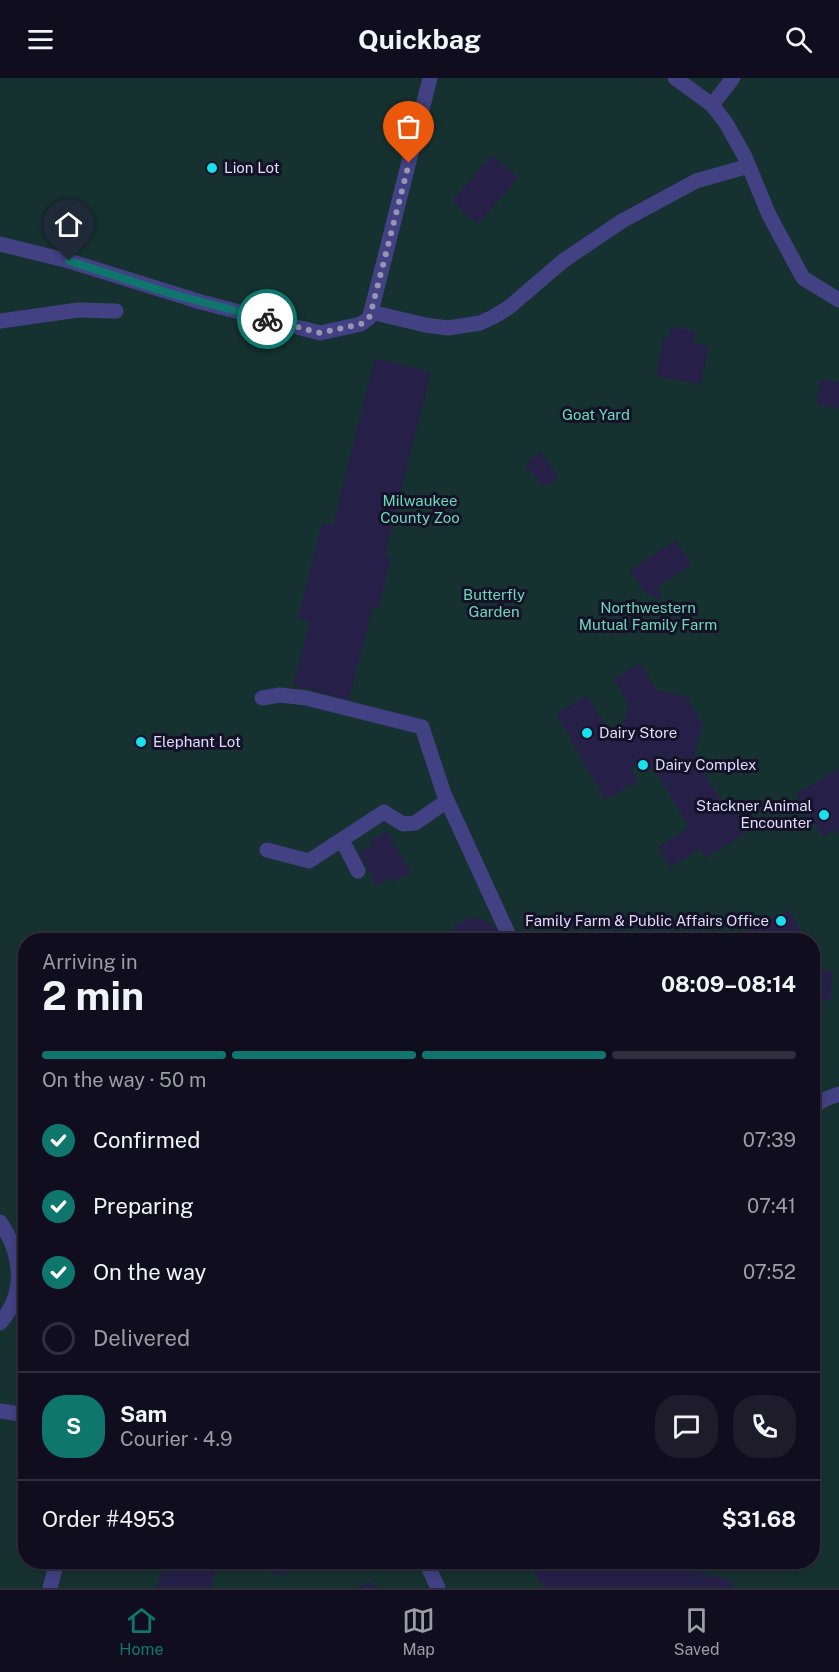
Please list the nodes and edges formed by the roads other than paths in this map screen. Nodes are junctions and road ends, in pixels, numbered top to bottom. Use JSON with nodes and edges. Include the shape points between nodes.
{"nodes":[{"id":1,"x":430,"y":78,"type":"edge"},
{"id":2,"x":675,"y":78,"type":"edge"},
{"id":3,"x":733,"y":78,"type":"edge"},
{"id":4,"x":712,"y":105,"type":"junction"},
{"id":5,"x":749,"y":166,"type":"junction"},
{"id":6,"x":0,"y":244,"type":"edge"},
{"id":7,"x":839,"y":300,"type":"edge"},
{"id":8,"x":116,"y":311,"type":"dead end"},
{"id":9,"x":371,"y":312,"type":"junction"},
{"id":10,"x":0,"y":321,"type":"edge"},
{"id":11,"x":262,"y":698,"type":"dead end"},
{"id":12,"x":447,"y":801,"type":"junction"},
{"id":13,"x":342,"y":840,"type":"junction"},
{"id":14,"x":267,"y":850,"type":"dead end"},
{"id":15,"x":358,"y":871,"type":"dead end"},
{"id":16,"x":508,"y":933,"type":"edge"},
{"id":17,"x":839,"y":1094,"type":"edge"},
{"id":18,"x":820,"y":1103,"type":"edge"},
{"id":19,"x":0,"y":1222,"type":"edge"},
{"id":20,"x":18,"y":1266,"type":"edge"},
{"id":21,"x":18,"y":1280,"type":"edge"},
{"id":22,"x":0,"y":1323,"type":"edge"},
{"id":23,"x":0,"y":1411,"type":"edge"},
{"id":24,"x":18,"y":1414,"type":"edge"},
{"id":25,"x":55,"y":1569,"type":"edge"},
{"id":26,"x":429,"y":1569,"type":"edge"},
{"id":27,"x":50,"y":1588,"type":"edge"},
{"id":28,"x":438,"y":1588,"type":"edge"}],
"edges":[{"from":1,"to":9,"type":"street"},
{"from":2,"to":4,"type":"street"},
{"from":3,"to":4,"type":"street"},
{"from":4,"to":5,"type":"street"},
{"from":5,"to":7,"type":"street","via":[[769,215],[803,278]]},
{"from":5,"to":9,"type":"street","via":[[696,181],[622,221],[563,261],[508,308],[480,323],[448,328]]},
{"from":6,"to":9,"type":"street","via":[[320,333],[361,324]]},
{"from":8,"to":10,"type":"street","via":[[78,310]]},
{"from":11,"to":12,"type":"street","via":[[306,698],[422,727]]},
{"from":12,"to":13,"type":"street","via":[[415,823],[403,824],[384,812]]},
{"from":12,"to":16,"type":"street"},
{"from":13,"to":14,"type":"street","via":[[309,861]]},
{"from":13,"to":15,"type":"street"},
{"from":17,"to":18,"type":"street"},
{"from":19,"to":20,"type":"street","via":[[14,1247]]},
{"from":21,"to":22,"type":"street","via":[[9,1311]]},
{"from":23,"to":24,"type":"street"},
{"from":25,"to":27,"type":"street"},
{"from":26,"to":28,"type":"street"}]}
